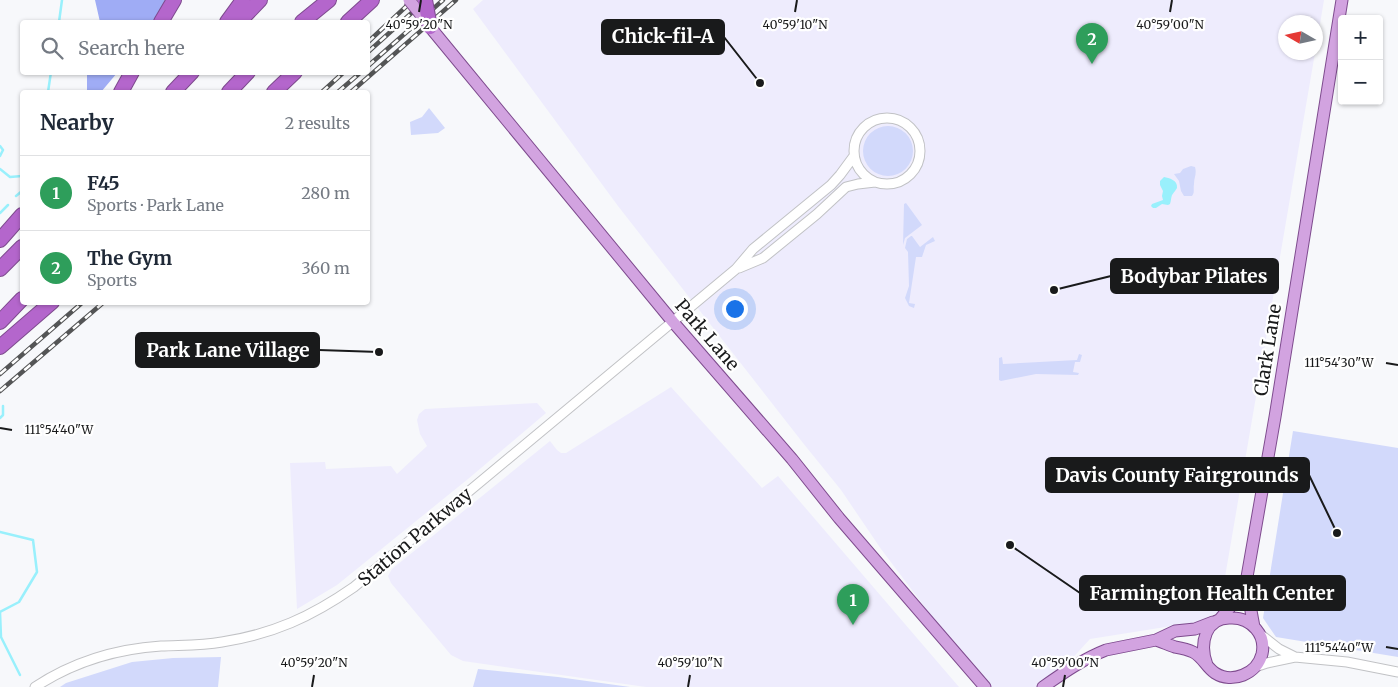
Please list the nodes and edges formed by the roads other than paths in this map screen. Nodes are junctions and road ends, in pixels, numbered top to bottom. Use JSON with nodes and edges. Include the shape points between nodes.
{"nodes":[{"id":1,"x":174,"y":0,"type":"edge"},
{"id":2,"x":243,"y":0,"type":"edge"},
{"id":3,"x":260,"y":0,"type":"edge"},
{"id":4,"x":318,"y":0,"type":"edge"},
{"id":5,"x":329,"y":0,"type":"edge"},
{"id":6,"x":372,"y":0,"type":"edge"},
{"id":7,"x":409,"y":0,"type":"edge"},
{"id":8,"x":425,"y":0,"type":"edge"},
{"id":9,"x":1341,"y":5,"type":"edge"},
{"id":10,"x":163,"y":20,"type":"edge"},
{"id":11,"x":229,"y":20,"type":"edge"},
{"id":12,"x":241,"y":20,"type":"edge"},
{"id":13,"x":299,"y":20,"type":"edge"},
{"id":14,"x":304,"y":20,"type":"edge"},
{"id":15,"x":350,"y":20,"type":"edge"},
{"id":16,"x":430,"y":27,"type":"junction"},
{"id":17,"x":130,"y":75,"type":"edge"},
{"id":18,"x":189,"y":75,"type":"edge"},
{"id":19,"x":245,"y":75,"type":"edge"},
{"id":20,"x":292,"y":75,"type":"edge"},
{"id":21,"x":122,"y":90,"type":"edge"},
{"id":22,"x":175,"y":90,"type":"edge"},
{"id":23,"x":230,"y":90,"type":"edge"},
{"id":24,"x":276,"y":90,"type":"edge"},
{"id":25,"x":854,"y":156,"type":"junction"},
{"id":26,"x":875,"y":182,"type":"junction"},
{"id":27,"x":20,"y":216,"type":"edge"},
{"id":28,"x":0,"y":240,"type":"edge"},
{"id":29,"x":20,"y":249,"type":"edge"},
{"id":30,"x":736,"y":268,"type":"junction"},
{"id":31,"x":0,"y":269,"type":"edge"},
{"id":32,"x":20,"y":301,"type":"edge"},
{"id":33,"x":49,"y":305,"type":"edge"},
{"id":34,"x":0,"y":322,"type":"edge"},
{"id":35,"x":673,"y":322,"type":"junction"},
{"id":36,"x":0,"y":347,"type":"edge"},
{"id":37,"x":1247,"y":577,"type":"junction"},
{"id":38,"x":1217,"y":621,"type":"junction"},
{"id":39,"x":1256,"y":630,"type":"junction"},
{"id":40,"x":1156,"y":640,"type":"junction"},
{"id":41,"x":1295,"y":657,"type":"junction"},
{"id":42,"x":1207,"y":665,"type":"junction"},
{"id":43,"x":1254,"y":667,"type":"junction"},
{"id":44,"x":1398,"y":672,"type":"edge"},
{"id":45,"x":35,"y":687,"type":"edge"},
{"id":46,"x":985,"y":687,"type":"edge"},
{"id":47,"x":1044,"y":687,"type":"edge"}],
"edges":[{"from":1,"to":10,"type":"highway"},
{"from":2,"to":11,"type":"highway"},
{"from":3,"to":12,"type":"highway"},
{"from":4,"to":13,"type":"highway"},
{"from":5,"to":14,"type":"highway"},
{"from":6,"to":15,"type":"highway"},
{"from":7,"to":16,"type":"main road","name":"Park Lane","bridge":true},
{"from":8,"to":16,"type":"highway","bridge":true},
{"from":9,"to":37,"type":"main road","name":"Clark Lane"},
{"from":16,"to":35,"type":"main road","name":"Park Lane"},
{"from":17,"to":21,"type":"highway"},
{"from":18,"to":22,"type":"highway"},
{"from":19,"to":23,"type":"highway"},
{"from":20,"to":24,"type":"highway"},
{"from":25,"to":26,"type":"street","via":[[864,175]]},
{"from":25,"to":26,"type":"street","via":[[857,138],[878,119],[898,120],[914,132],[920,148],[914,171],[891,184]]},
{"from":25,"to":30,"type":"street","name":"Station Parkway","via":[[831,185],[753,249]]},
{"from":26,"to":30,"type":"street","name":"Station Parkway","via":[[846,188],[763,258]]},
{"from":27,"to":28,"type":"highway"},
{"from":29,"to":31,"type":"highway"},
{"from":30,"to":35,"type":"street","name":"Station Parkway"},
{"from":32,"to":34,"type":"highway"},
{"from":33,"to":36,"type":"highway"},
{"from":35,"to":45,"type":"street","name":"Station Parkway","via":[[354,588],[326,606],[284,626],[239,639],[104,655],[70,667]]},
{"from":35,"to":46,"type":"main road","name":"Park Lane"},
{"from":37,"to":38,"type":"main road","name":"Clark Lane","via":[[1238,598]]},
{"from":37,"to":39,"type":"main road","name":"Clark Lane"},
{"from":38,"to":39,"type":"main road","via":[[1237,618]]},
{"from":38,"to":40,"type":"main road"},
{"from":38,"to":42,"type":"main road","via":[[1208,629],[1204,641]]},
{"from":39,"to":41,"type":"street","via":[[1269,643]]},
{"from":39,"to":43,"type":"main road","via":[[1262,650]]},
{"from":40,"to":42,"type":"main road","via":[[1193,652]]},
{"from":40,"to":47,"type":"main road","via":[[1098,653]]},
{"from":41,"to":43,"type":"street"},
{"from":41,"to":44,"type":"street","via":[[1347,662]]},
{"from":42,"to":43,"type":"main road","via":[[1217,674],[1230,678],[1241,676]]}]}
